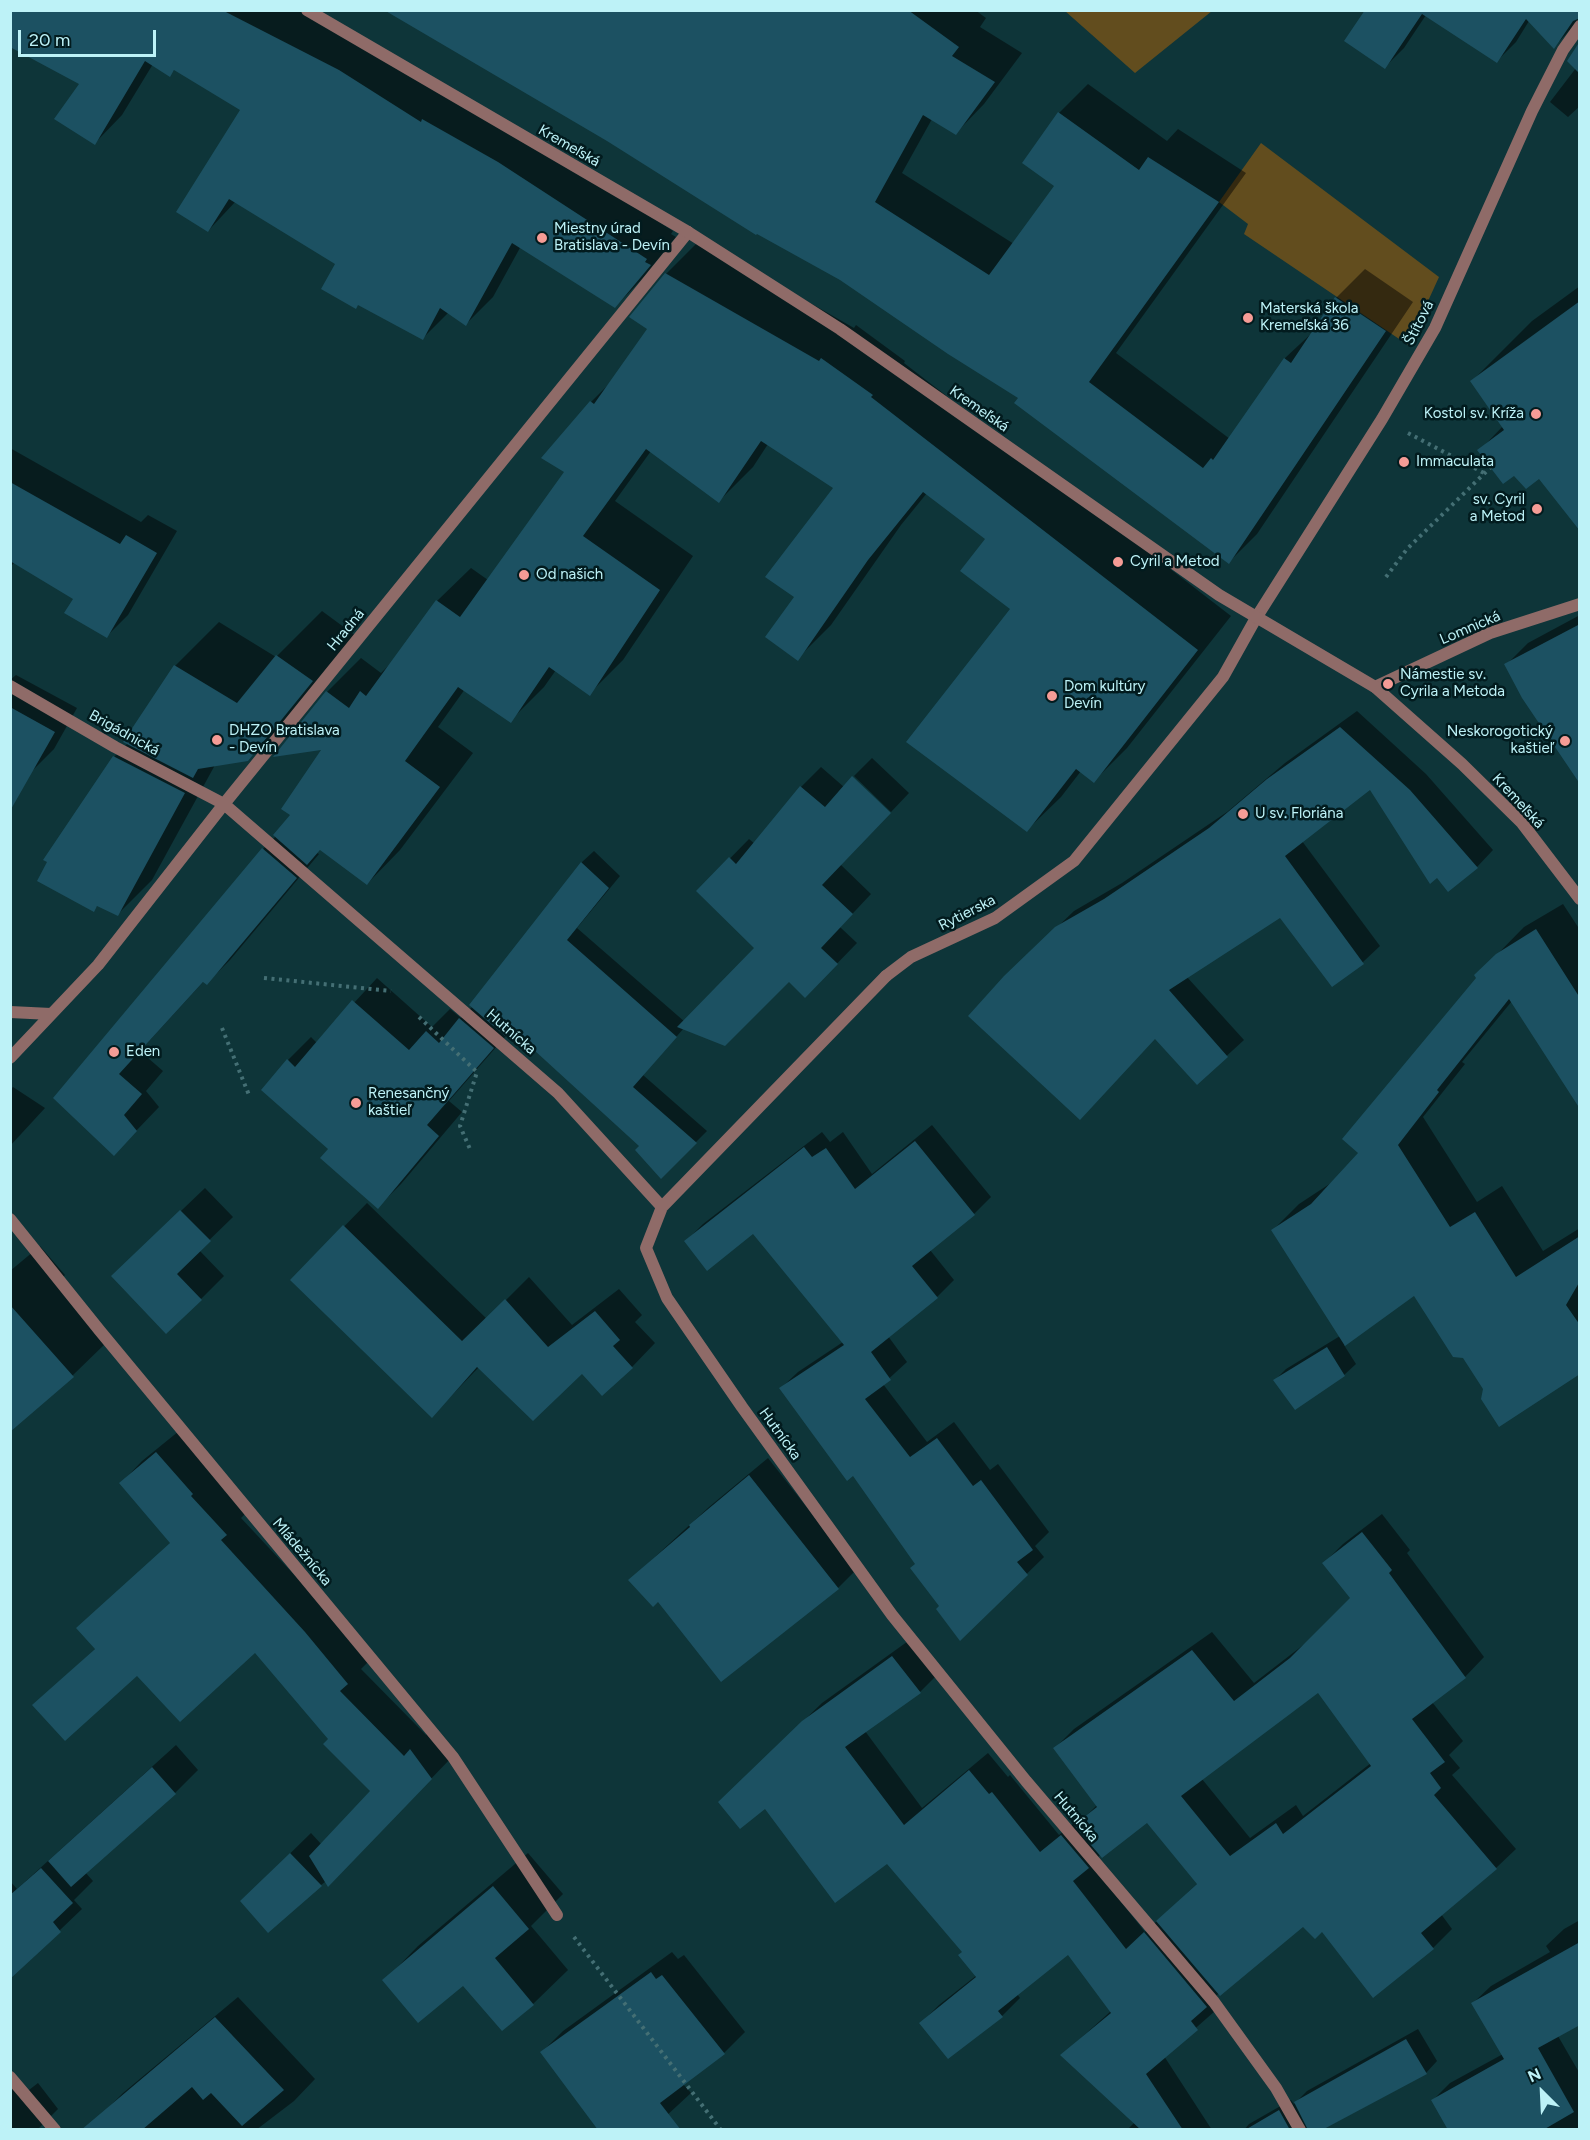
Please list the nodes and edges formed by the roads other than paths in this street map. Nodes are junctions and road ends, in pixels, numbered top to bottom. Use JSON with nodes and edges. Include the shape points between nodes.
{"nodes":[{"id":1,"x":307,"y":10,"type":"edge"},
{"id":2,"x":1580,"y":26,"type":"edge"},
{"id":3,"x":688,"y":232,"type":"junction"},
{"id":4,"x":1580,"y":604,"type":"edge"},
{"id":5,"x":1256,"y":618,"type":"junction"},
{"id":6,"x":10,"y":686,"type":"edge"},
{"id":7,"x":1376,"y":687,"type":"junction"},
{"id":8,"x":224,"y":804,"type":"junction"},
{"id":9,"x":1580,"y":899,"type":"edge"},
{"id":10,"x":10,"y":1012,"type":"edge"},
{"id":11,"x":51,"y":1014,"type":"junction"},
{"id":12,"x":10,"y":1058,"type":"edge"},
{"id":13,"x":662,"y":1207,"type":"junction"},
{"id":14,"x":10,"y":1219,"type":"edge"},
{"id":15,"x":557,"y":1914,"type":"road end"},
{"id":16,"x":10,"y":2077,"type":"edge"},
{"id":17,"x":55,"y":2130,"type":"edge"},
{"id":18,"x":1300,"y":2130,"type":"edge"}],
"edges":[{"from":1,"to":3,"type":"street","name":"Kremeľská"},
{"from":2,"to":5,"type":"street","name":"Štítová","via":[[1563,50],[1533,111],[1435,328]]},
{"from":3,"to":5,"type":"street","name":"Kremeľská","via":[[840,329],[1141,542]]},
{"from":3,"to":8,"type":"street","name":"Hradná"},
{"from":4,"to":7,"type":"street","name":"Lomnická","via":[[1490,633]]},
{"from":5,"to":7,"type":"street","name":"Kremeľská"},
{"from":5,"to":13,"type":"street","name":"Rytierska","via":[[1223,677],[1074,861],[995,918],[911,957],[886,976]]},
{"from":6,"to":8,"type":"street","name":"Brigádnická"},
{"from":7,"to":9,"type":"street","name":"Kremeľská","via":[[1522,823]]},
{"from":8,"to":11,"type":"street","name":"Hradná","via":[[98,965]]},
{"from":8,"to":13,"type":"street","name":"Hutnícka","via":[[558,1093]]},
{"from":10,"to":11,"type":"street"},
{"from":11,"to":12,"type":"street"},
{"from":13,"to":18,"type":"street","name":"Hutnícka","via":[[646,1248],[667,1298],[742,1407],[892,1615],[1026,1781],[1214,2002],[1276,2088]]},
{"from":14,"to":15,"type":"street","name":"Mládežnícka","via":[[453,1757]]},
{"from":16,"to":17,"type":"street"}]}
